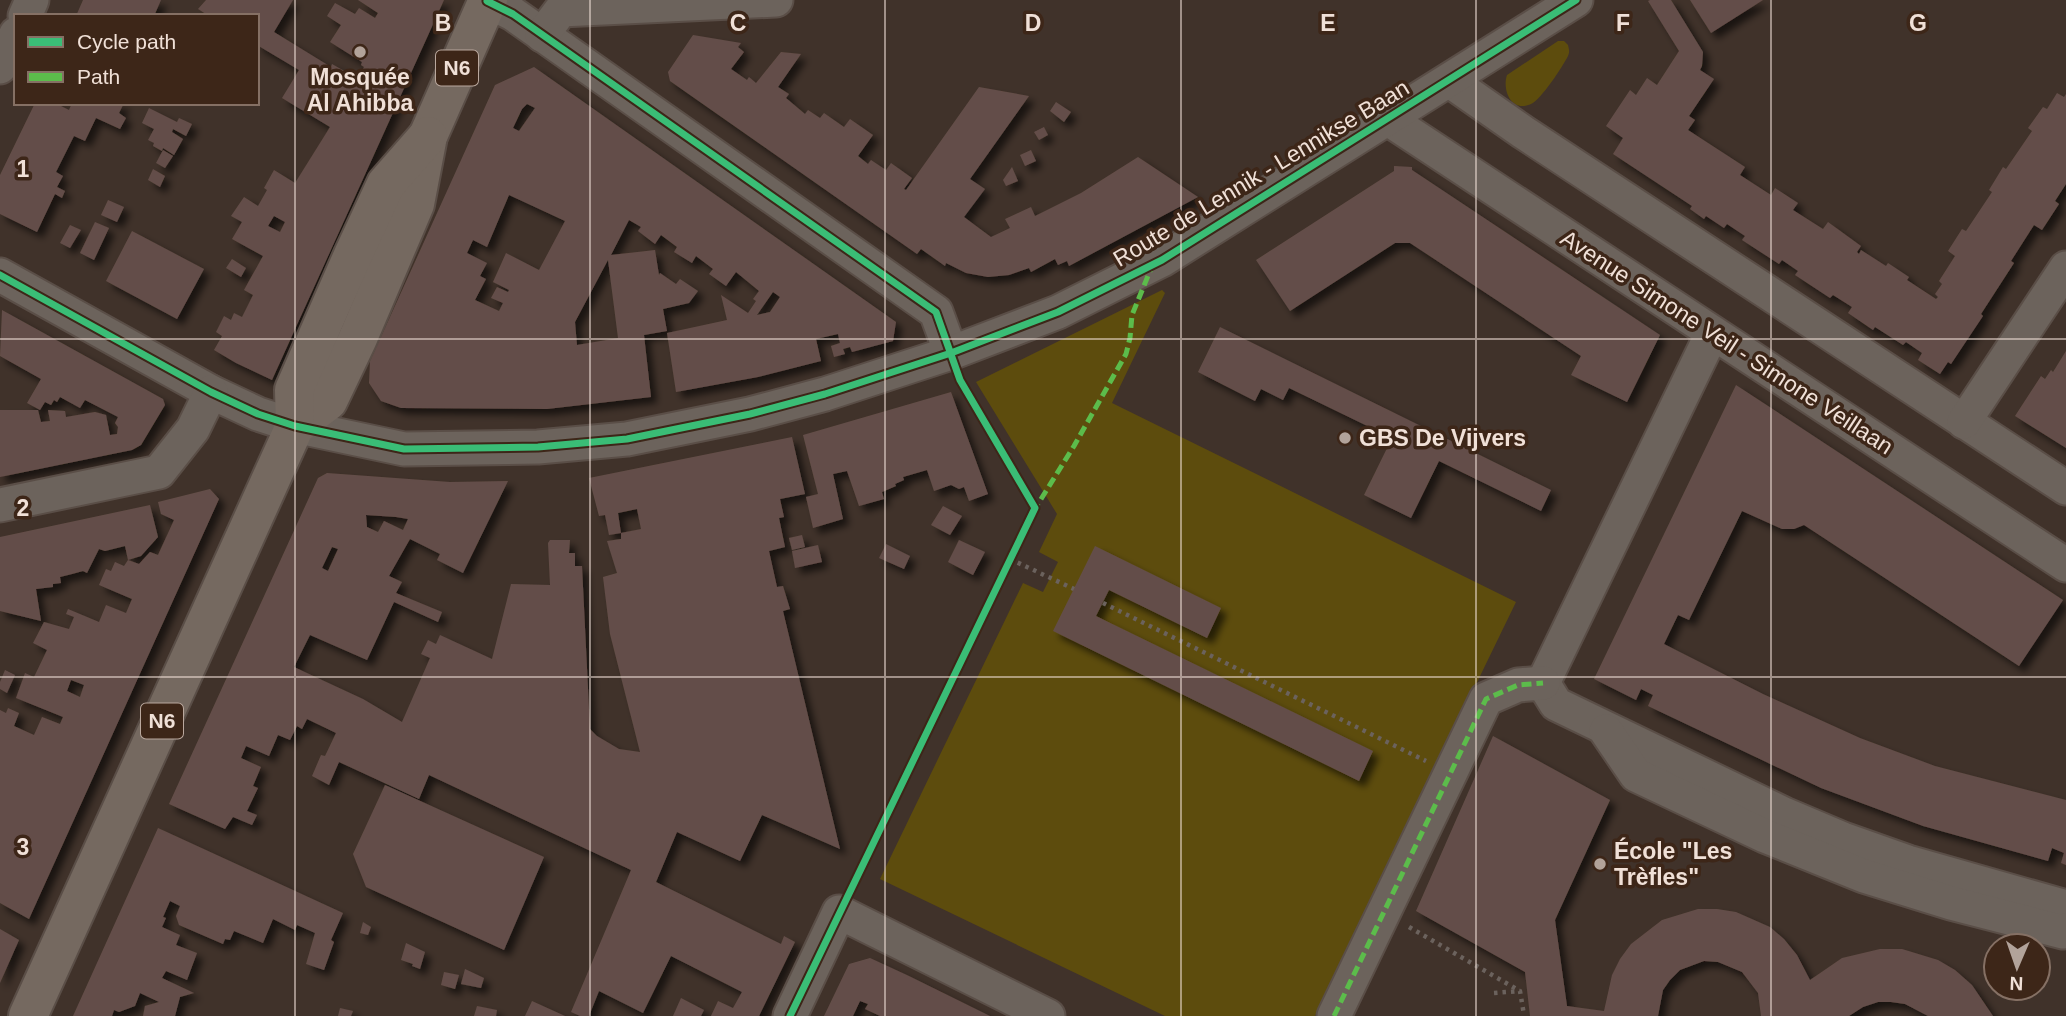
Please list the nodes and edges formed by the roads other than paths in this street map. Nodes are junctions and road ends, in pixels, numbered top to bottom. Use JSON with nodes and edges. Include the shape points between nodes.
{"nodes":[{"id":1,"x":776,"y":0,"type":"edge"},
{"id":2,"x":1576,"y":0,"type":"edge"},
{"id":3,"x":488,"y":1,"type":"edge"},
{"id":4,"x":542,"y":35,"type":"junction"},
{"id":5,"x":14,"y":38,"type":"edge"},
{"id":6,"x":0,"y":67,"type":"edge"},
{"id":7,"x":1450,"y":80,"type":"junction"},
{"id":8,"x":1388,"y":119,"type":"junction"},
{"id":9,"x":2066,"y":268,"type":"edge"},
{"id":10,"x":0,"y":275,"type":"edge"},
{"id":11,"x":1714,"y":334,"type":"junction"},
{"id":12,"x":951,"y":353,"type":"junction"},
{"id":13,"x":211,"y":393,"type":"junction"},
{"id":14,"x":1964,"y":422,"type":"junction"},
{"id":15,"x":295,"y":426,"type":"junction"},
{"id":16,"x":2066,"y":488,"type":"edge"},
{"id":17,"x":0,"y":505,"type":"edge"},
{"id":18,"x":2066,"y":565,"type":"edge"},
{"id":19,"x":1543,"y":683,"type":"junction"},
{"id":20,"x":1605,"y":729,"type":"junction"},
{"id":21,"x":2066,"y":906,"type":"edge"},
{"id":22,"x":2066,"y":930,"type":"edge"},
{"id":23,"x":28,"y":1016,"type":"edge"},
{"id":24,"x":790,"y":1016,"type":"edge"},
{"id":25,"x":1048,"y":1016,"type":"edge"},
{"id":26,"x":1334,"y":1016,"type":"edge"}],
"edges":[{"from":1,"to":4,"type":"street","via":[[561,10]]},
{"from":2,"to":7,"type":"street","name":"Route de Lennik - Lennikse Baan"},
{"from":3,"to":4,"type":"street"},
{"from":3,"to":15,"type":"main road","number":"N6","via":[[428,135],[386,184],[353,255],[294,390]]},
{"from":4,"to":12,"type":"street","via":[[936,312]]},
{"from":5,"to":6,"type":"street"},
{"from":7,"to":8,"type":"street","name":"Route de Lennik - Lennikse Baan"},
{"from":7,"to":14,"type":"street"},
{"from":8,"to":11,"type":"street","name":"Avenue Simone Veil - Simone Veillaan"},
{"from":8,"to":12,"type":"street","name":"Route de Lennik - Lennikse Baan","via":[[1162,260],[1058,312]]},
{"from":9,"to":14,"type":"street"},
{"from":10,"to":13,"type":"street","name":"Route de Lennik - Lennikse Baan"},
{"from":11,"to":18,"type":"street","name":"Avenue Simone Veil - Simone Veillaan"},
{"from":11,"to":19,"type":"street"},
{"from":12,"to":15,"type":"street","name":"Route de Lennik - Lennikse Baan","via":[[750,414],[627,439],[538,447],[404,449]]},
{"from":13,"to":15,"type":"street","name":"Route de Lennik - Lennikse Baan"},
{"from":13,"to":17,"type":"street","via":[[193,429],[159,472]]},
{"from":14,"to":16,"type":"street"},
{"from":15,"to":23,"type":"main road","number":"N6"},
{"from":19,"to":20,"type":"street","via":[[1556,704]]},
{"from":19,"to":26,"type":"street","via":[[1518,685],[1486,699]]},
{"from":20,"to":21,"type":"street","via":[[1843,839]]},
{"from":20,"to":22,"type":"street","via":[[1636,775],[1765,836],[1864,876],[1951,903]]},
{"from":24,"to":25,"type":"street","via":[[839,912]]}]}
